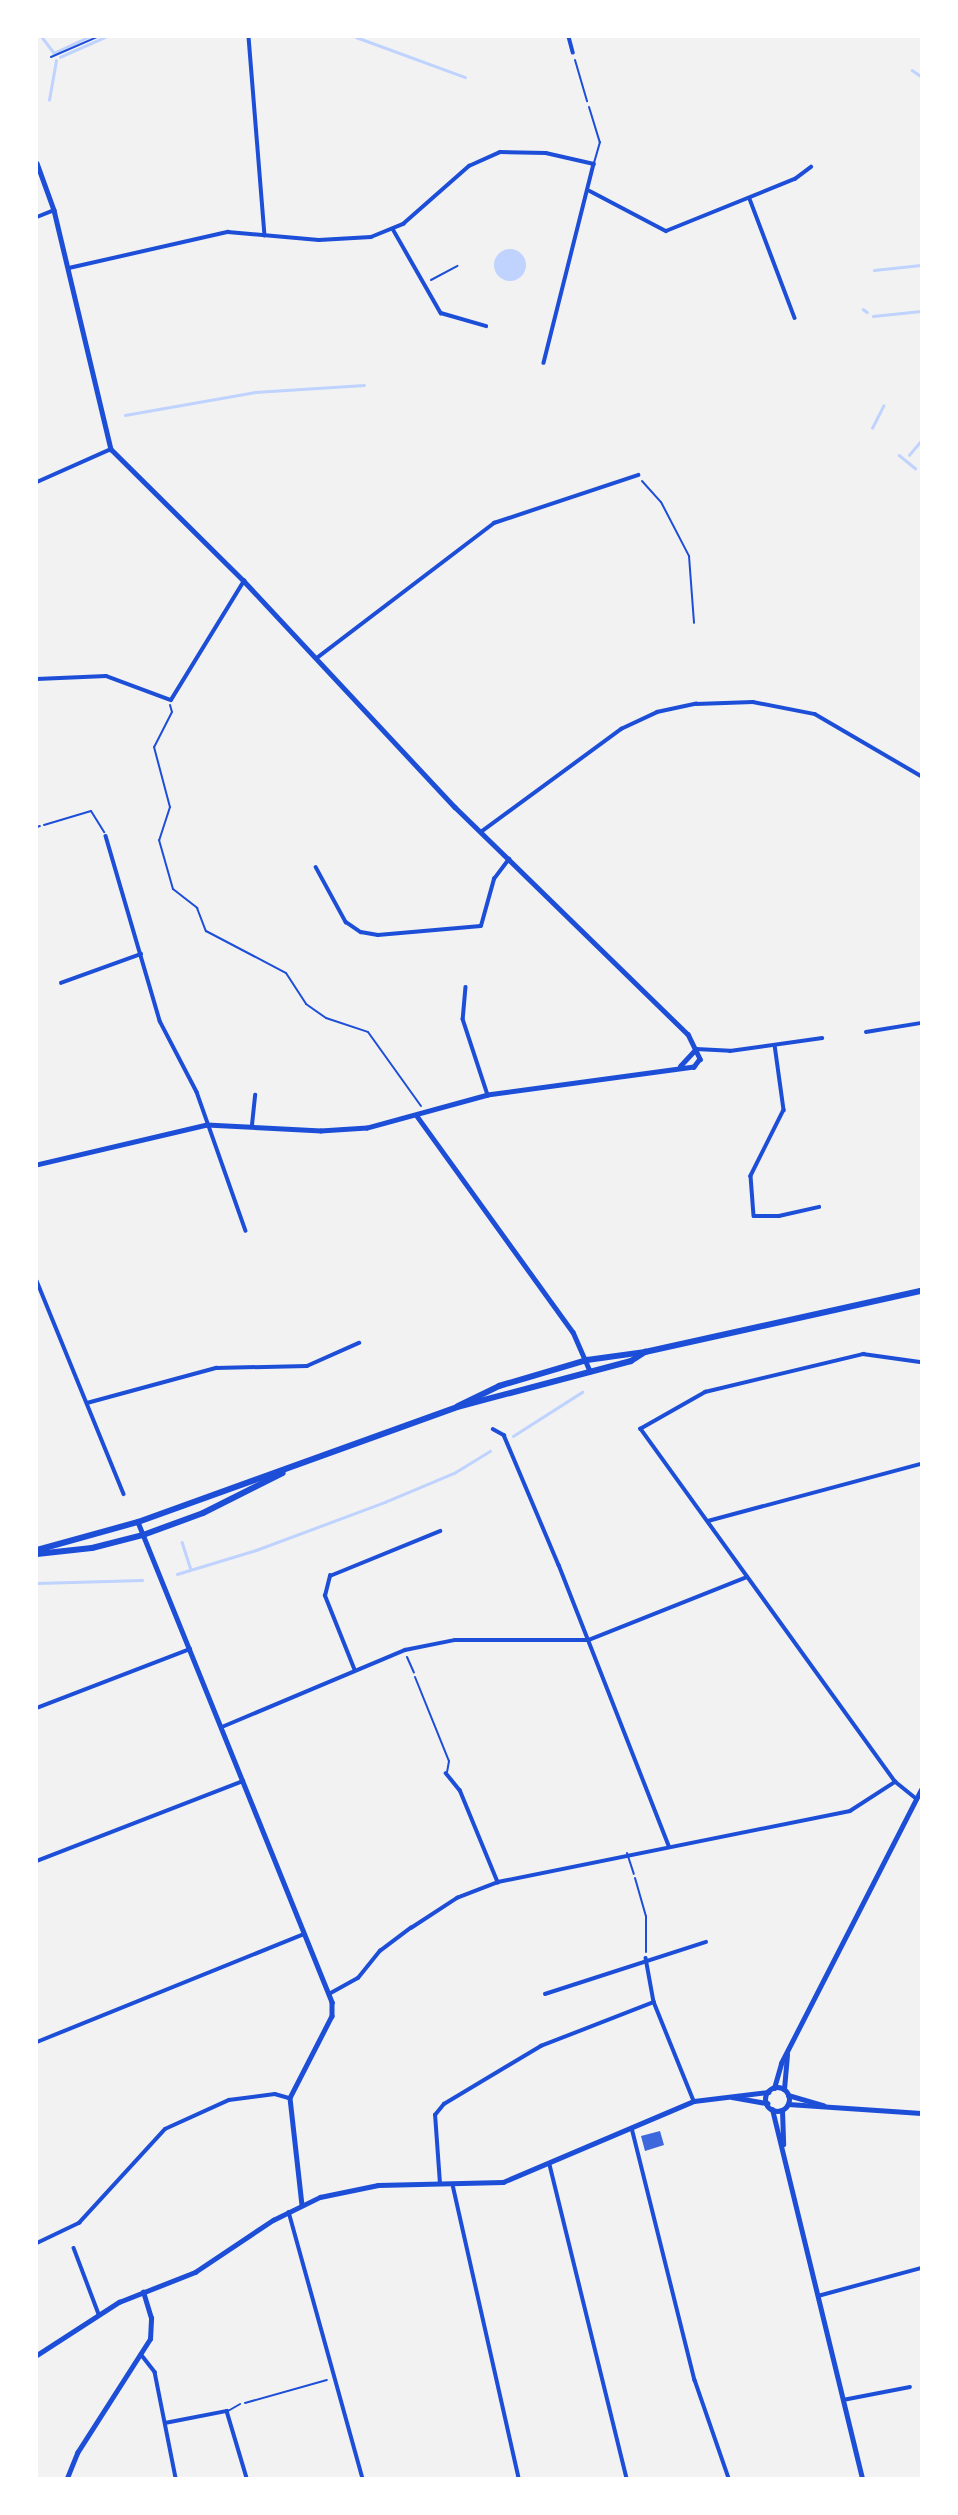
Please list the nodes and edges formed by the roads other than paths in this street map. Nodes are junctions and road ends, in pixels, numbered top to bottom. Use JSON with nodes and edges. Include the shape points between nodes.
{"nodes":[{"id":1,"x":248,"y":37,"type":"edge"},
{"id":2,"x":569,"y":37,"type":"edge"},
{"id":3,"x":573,"y":52,"type":"road end"},
{"id":4,"x":589,"y":107,"type":"road end"},
{"id":5,"x":37,"y":163,"type":"edge"},
{"id":6,"x":594,"y":164,"type":"junction"},
{"id":7,"x":811,"y":167,"type":"dead end"},
{"id":8,"x":590,"y":191,"type":"junction"},
{"id":9,"x":750,"y":199,"type":"junction"},
{"id":10,"x":54,"y":210,"type":"junction"},
{"id":11,"x":37,"y":217,"type":"edge"},
{"id":12,"x":393,"y":229,"type":"junction"},
{"id":13,"x":265,"y":235,"type":"junction"},
{"id":14,"x":69,"y":268,"type":"junction"},
{"id":15,"x":795,"y":318,"type":"dead end"},
{"id":16,"x":486,"y":326,"type":"dead end"},
{"id":17,"x":544,"y":363,"type":"dead end"},
{"id":18,"x":111,"y":449,"type":"junction"},
{"id":19,"x":638,"y":475,"type":"road end"},
{"id":20,"x":37,"y":482,"type":"edge"},
{"id":21,"x":244,"y":580,"type":"junction"},
{"id":22,"x":317,"y":659,"type":"junction"},
{"id":23,"x":37,"y":679,"type":"edge"},
{"id":24,"x":921,"y":776,"type":"edge"},
{"id":25,"x":481,"y":832,"type":"junction"},
{"id":26,"x":106,"y":836,"type":"road end"},
{"id":27,"x":509,"y":859,"type":"junction"},
{"id":28,"x":316,"y":867,"type":"dead end"},
{"id":29,"x":141,"y":954,"type":"junction"},
{"id":30,"x":61,"y":983,"type":"dead end"},
{"id":31,"x":466,"y":987,"type":"dead end"},
{"id":32,"x":921,"y":1023,"type":"edge"},
{"id":33,"x":866,"y":1032,"type":"dead end"},
{"id":34,"x":822,"y":1038,"type":"dead end"},
{"id":35,"x":775,"y":1045,"type":"junction"},
{"id":36,"x":696,"y":1049,"type":"junction"},
{"id":37,"x":680,"y":1067,"type":"junction"},
{"id":38,"x":255,"y":1095,"type":"dead end"},
{"id":39,"x":488,"y":1096,"type":"junction"},
{"id":40,"x":417,"y":1116,"type":"junction"},
{"id":41,"x":207,"y":1125,"type":"junction"},
{"id":42,"x":252,"y":1125,"type":"junction"},
{"id":43,"x":37,"y":1165,"type":"edge"},
{"id":44,"x":819,"y":1207,"type":"dead end"},
{"id":45,"x":246,"y":1231,"type":"dead end"},
{"id":46,"x":37,"y":1281,"type":"edge"},
{"id":47,"x":921,"y":1291,"type":"edge"},
{"id":48,"x":359,"y":1342,"type":"dead end"},
{"id":49,"x":645,"y":1352,"type":"junction"},
{"id":50,"x":587,"y":1360,"type":"junction"},
{"id":51,"x":921,"y":1362,"type":"edge"},
{"id":52,"x":590,"y":1371,"type":"junction"},
{"id":53,"x":87,"y":1403,"type":"junction"},
{"id":54,"x":457,"y":1407,"type":"junction"},
{"id":55,"x":493,"y":1429,"type":"dead end"},
{"id":56,"x":921,"y":1464,"type":"edge"},
{"id":57,"x":284,"y":1472,"type":"junction"},
{"id":58,"x":124,"y":1494,"type":"dead end"},
{"id":59,"x":708,"y":1521,"type":"junction"},
{"id":60,"x":138,"y":1522,"type":"junction"},
{"id":61,"x":440,"y":1531,"type":"dead end"},
{"id":62,"x":143,"y":1535,"type":"junction"},
{"id":63,"x":37,"y":1551,"type":"edge"},
{"id":64,"x":747,"y":1577,"type":"junction"},
{"id":65,"x":589,"y":1640,"type":"junction"},
{"id":66,"x":190,"y":1649,"type":"junction"},
{"id":67,"x":355,"y":1671,"type":"junction"},
{"id":68,"x":415,"y":1677,"type":"road end"},
{"id":69,"x":37,"y":1708,"type":"edge"},
{"id":70,"x":222,"y":1727,"type":"junction"},
{"id":71,"x":446,"y":1773,"type":"joint"},
{"id":72,"x":243,"y":1781,"type":"junction"},
{"id":73,"x":895,"y":1782,"type":"junction"},
{"id":74,"x":921,"y":1790,"type":"edge"},
{"id":75,"x":916,"y":1799,"type":"junction"},
{"id":76,"x":669,"y":1845,"type":"junction"},
{"id":77,"x":627,"y":1853,"type":"junction"},
{"id":78,"x":37,"y":1861,"type":"edge"},
{"id":79,"x":634,"y":1874,"type":"road end"},
{"id":80,"x":498,"y":1882,"type":"junction"},
{"id":81,"x":304,"y":1934,"type":"junction"},
{"id":82,"x":706,"y":1941,"type":"dead end"},
{"id":83,"x":646,"y":1957,"type":"junction"},
{"id":84,"x":329,"y":1994,"type":"junction"},
{"id":85,"x":545,"y":1994,"type":"dead end"},
{"id":86,"x":654,"y":2003,"type":"junction"},
{"id":87,"x":37,"y":2042,"type":"edge"},
{"id":88,"x":788,"y":2054,"type":"junction"},
{"id":89,"x":774,"y":2088,"type":"junction"},
{"id":90,"x":784,"y":2089,"type":"junction"},
{"id":91,"x":768,"y":2092,"type":"junction"},
{"id":92,"x":789,"y":2095,"type":"junction"},
{"id":93,"x":728,"y":2096,"type":"junction"},
{"id":94,"x":290,"y":2098,"type":"junction"},
{"id":95,"x":694,"y":2101,"type":"junction"},
{"id":96,"x":767,"y":2104,"type":"junction"},
{"id":97,"x":788,"y":2104,"type":"junction"},
{"id":98,"x":824,"y":2106,"type":"junction"},
{"id":99,"x":772,"y":2109,"type":"junction"},
{"id":100,"x":782,"y":2110,"type":"junction"},
{"id":101,"x":921,"y":2113,"type":"edge"},
{"id":102,"x":632,"y":2128,"type":"junction"},
{"id":103,"x":783,"y":2147,"type":"junction"},
{"id":104,"x":550,"y":2165,"type":"junction"},
{"id":105,"x":440,"y":2184,"type":"junction"},
{"id":106,"x":453,"y":2185,"type":"junction"},
{"id":107,"x":302,"y":2205,"type":"junction"},
{"id":108,"x":289,"y":2211,"type":"junction"},
{"id":109,"x":37,"y":2243,"type":"edge"},
{"id":110,"x":74,"y":2248,"type":"dead end"},
{"id":111,"x":921,"y":2268,"type":"edge"},
{"id":112,"x":144,"y":2292,"type":"junction"},
{"id":113,"x":816,"y":2296,"type":"junction"},
{"id":114,"x":99,"y":2314,"type":"junction"},
{"id":115,"x":141,"y":2354,"type":"junction"},
{"id":116,"x":37,"y":2355,"type":"edge"},
{"id":117,"x":910,"y":2388,"type":"dead end"},
{"id":118,"x":841,"y":2400,"type":"junction"},
{"id":119,"x":240,"y":2404,"type":"road end"},
{"id":120,"x":227,"y":2411,"type":"junction"},
{"id":121,"x":165,"y":2424,"type":"junction"},
{"id":122,"x":67,"y":2478,"type":"edge"},
{"id":123,"x":176,"y":2478,"type":"edge"},
{"id":124,"x":247,"y":2478,"type":"edge"},
{"id":125,"x":363,"y":2478,"type":"edge"},
{"id":126,"x":519,"y":2478,"type":"edge"},
{"id":127,"x":627,"y":2478,"type":"edge"},
{"id":128,"x":729,"y":2478,"type":"edge"},
{"id":129,"x":862,"y":2478,"type":"edge"}],
"edges":[{"from":1,"to":13,"type":"street"},
{"from":2,"to":3,"type":"street"},
{"from":4,"to":6,"type":"lane","via":[[600,142]]},
{"from":5,"to":10,"type":"street"},
{"from":6,"to":8,"type":"street"},
{"from":6,"to":12,"type":"street","via":[[524,150],[500,152],[469,166]]},
{"from":7,"to":9,"type":"street"},
{"from":8,"to":9,"type":"street","via":[[666,231]]},
{"from":8,"to":17,"type":"street"},
{"from":9,"to":15,"type":"street"},
{"from":10,"to":11,"type":"street"},
{"from":10,"to":14,"type":"street"},
{"from":12,"to":13,"type":"street","via":[[352,240]]},
{"from":12,"to":16,"type":"street","via":[[441,313]]},
{"from":13,"to":14,"type":"street","via":[[228,232],[190,237]]},
{"from":14,"to":18,"type":"street"},
{"from":18,"to":20,"type":"street"},
{"from":18,"to":21,"type":"street"},
{"from":19,"to":22,"type":"street","via":[[494,523]]},
{"from":21,"to":22,"type":"street"},
{"from":21,"to":23,"type":"street","via":[[169,701],[106,676]]},
{"from":22,"to":25,"type":"street"},
{"from":24,"to":25,"type":"street","via":[[815,714],[753,702],[696,704],[657,712],[621,729]]},
{"from":25,"to":27,"type":"street"},
{"from":26,"to":29,"type":"street"},
{"from":27,"to":28,"type":"street","via":[[494,879],[481,926],[378,935],[346,922]]},
{"from":27,"to":36,"type":"street","via":[[688,1034]]},
{"from":29,"to":30,"type":"street"},
{"from":29,"to":41,"type":"street","via":[[160,1021],[183,1060]]},
{"from":31,"to":39,"type":"street","via":[[463,1019]]},
{"from":32,"to":33,"type":"street"},
{"from":34,"to":35,"type":"street"},
{"from":35,"to":36,"type":"street","via":[[730,1051]]},
{"from":35,"to":44,"type":"street","via":[[784,1110],[751,1177],[754,1216]]},
{"from":36,"to":37,"type":"street"},
{"from":36,"to":37,"type":"street","via":[[699,1062]]},
{"from":37,"to":39,"type":"street"},
{"from":38,"to":42,"type":"street"},
{"from":39,"to":40,"type":"street"},
{"from":40,"to":42,"type":"street","via":[[336,1131]]},
{"from":40,"to":50,"type":"street","via":[[573,1332]]},
{"from":41,"to":42,"type":"street"},
{"from":41,"to":43,"type":"street"},
{"from":41,"to":45,"type":"street"},
{"from":46,"to":53,"type":"street"},
{"from":47,"to":49,"type":"main road"},
{"from":48,"to":53,"type":"street","via":[[307,1366],[216,1368]]},
{"from":49,"to":50,"type":"main road"},
{"from":49,"to":52,"type":"main road","via":[[631,1361]]},
{"from":50,"to":52,"type":"street"},
{"from":50,"to":54,"type":"main road","via":[[499,1386]]},
{"from":51,"to":59,"type":"street","via":[[870,1354],[850,1357],[705,1392],[640,1429]]},
{"from":52,"to":54,"type":"main road"},
{"from":53,"to":58,"type":"street"},
{"from":54,"to":57,"type":"main road"},
{"from":55,"to":65,"type":"street","via":[[504,1435]]},
{"from":56,"to":59,"type":"street"},
{"from":57,"to":60,"type":"main road"},
{"from":57,"to":62,"type":"main road","via":[[203,1513]]},
{"from":59,"to":64,"type":"street"},
{"from":60,"to":62,"type":"street"},
{"from":60,"to":63,"type":"main road"},
{"from":61,"to":67,"type":"street","via":[[330,1576],[325,1596]]},
{"from":62,"to":63,"type":"main road","via":[[92,1548]]},
{"from":62,"to":66,"type":"street"},
{"from":64,"to":65,"type":"street"},
{"from":64,"to":73,"type":"street"},
{"from":65,"to":67,"type":"street","via":[[454,1640],[405,1650]]},
{"from":65,"to":76,"type":"street"},
{"from":66,"to":69,"type":"street"},
{"from":66,"to":70,"type":"street"},
{"from":67,"to":70,"type":"street"},
{"from":68,"to":71,"type":"lane","via":[[449,1761]]},
{"from":70,"to":72,"type":"street"},
{"from":71,"to":80,"type":"street","via":[[460,1790]]},
{"from":72,"to":78,"type":"street"},
{"from":72,"to":81,"type":"street"},
{"from":73,"to":75,"type":"street"},
{"from":73,"to":76,"type":"street","via":[[850,1811]]},
{"from":74,"to":75,"type":"main road"},
{"from":75,"to":88,"type":"main road"},
{"from":76,"to":77,"type":"street"},
{"from":77,"to":79,"type":"lane"},
{"from":77,"to":80,"type":"street"},
{"from":80,"to":84,"type":"street","via":[[457,1898],[411,1928],[380,1951],[354,1982]]},
{"from":81,"to":84,"type":"street"},
{"from":81,"to":87,"type":"street"},
{"from":82,"to":83,"type":"street"},
{"from":83,"to":85,"type":"street"},
{"from":83,"to":86,"type":"street"},
{"from":84,"to":94,"type":"street","via":[[332,2016]]},
{"from":86,"to":95,"type":"street"},
{"from":86,"to":105,"type":"street","via":[[541,2046],[443,2104],[435,2115]]},
{"from":88,"to":89,"type":"main road"},
{"from":88,"to":90,"type":"main road"},
{"from":89,"to":90,"type":"main road"},
{"from":89,"to":91,"type":"main road"},
{"from":90,"to":92,"type":"main road"},
{"from":91,"to":93,"type":"street"},
{"from":91,"to":96,"type":"main road"},
{"from":92,"to":97,"type":"main road"},
{"from":92,"to":98,"type":"street"},
{"from":93,"to":95,"type":"street"},
{"from":93,"to":96,"type":"street"},
{"from":94,"to":107,"type":"street"},
{"from":94,"to":109,"type":"street","via":[[275,2094],[229,2100],[165,2129],[79,2223]]},
{"from":95,"to":102,"type":"street"},
{"from":96,"to":99,"type":"main road"},
{"from":97,"to":98,"type":"street"},
{"from":97,"to":100,"type":"main road"},
{"from":98,"to":101,"type":"street"},
{"from":99,"to":100,"type":"main road"},
{"from":99,"to":103,"type":"main road"},
{"from":100,"to":103,"type":"main road"},
{"from":102,"to":104,"type":"street"},
{"from":102,"to":128,"type":"street","via":[[695,2380]]},
{"from":103,"to":113,"type":"main road"},
{"from":104,"to":106,"type":"street","via":[[502,2183]]},
{"from":104,"to":127,"type":"street"},
{"from":105,"to":106,"type":"street"},
{"from":105,"to":107,"type":"street","via":[[379,2185]]},
{"from":106,"to":126,"type":"street"},
{"from":107,"to":108,"type":"street"},
{"from":108,"to":112,"type":"street","via":[[195,2272]]},
{"from":108,"to":125,"type":"street"},
{"from":110,"to":114,"type":"street"},
{"from":111,"to":113,"type":"street"},
{"from":112,"to":114,"type":"street"},
{"from":112,"to":115,"type":"street","via":[[152,2328]]},
{"from":113,"to":118,"type":"main road"},
{"from":114,"to":116,"type":"street"},
{"from":115,"to":121,"type":"street","via":[[155,2372]]},
{"from":115,"to":122,"type":"street","via":[[77,2454]]},
{"from":117,"to":118,"type":"street"},
{"from":118,"to":129,"type":"main road"},
{"from":119,"to":120,"type":"lane"},
{"from":120,"to":121,"type":"street"},
{"from":120,"to":124,"type":"street"},
{"from":121,"to":123,"type":"street"}]}
